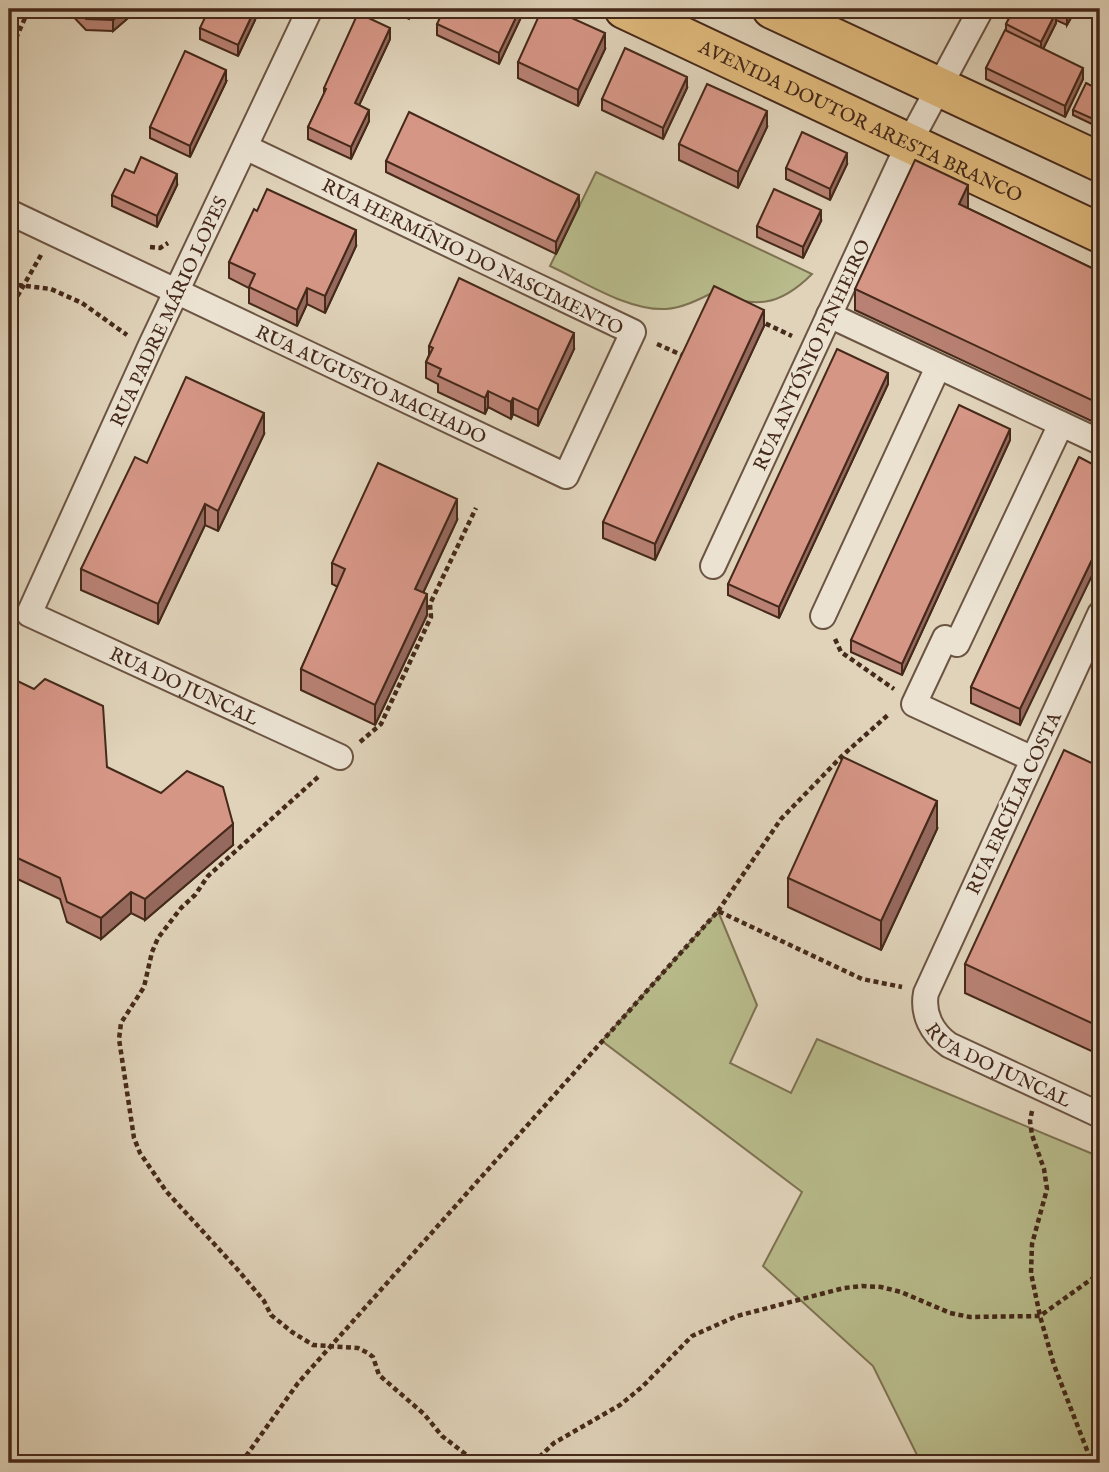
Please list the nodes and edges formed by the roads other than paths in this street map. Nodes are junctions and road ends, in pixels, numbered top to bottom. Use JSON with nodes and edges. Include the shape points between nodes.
{"nodes":[{"id":1,"x":310,"y":9,"type":"edge"},
{"id":2,"x":624,"y":9,"type":"edge"},
{"id":3,"x":772,"y":9,"type":"edge"},
{"id":4,"x":981,"y":9,"type":"edge"},
{"id":5,"x":939,"y":86,"type":"junction"},
{"id":6,"x":909,"y":143,"type":"junction"},
{"id":7,"x":245,"y":147,"type":"junction"},
{"id":8,"x":1100,"y":162,"type":"edge"},
{"id":9,"x":9,"y":212,"type":"edge"},
{"id":10,"x":1100,"y":233,"type":"edge"},
{"id":11,"x":176,"y":291,"type":"junction"},
{"id":12,"x":829,"y":315,"type":"junction"},
{"id":13,"x":938,"y":367,"type":"junction"},
{"id":14,"x":1061,"y":424,"type":"junction"},
{"id":15,"x":1100,"y":442,"type":"edge"},
{"id":16,"x":566,"y":476,"type":"joint"},
{"id":17,"x":713,"y":566,"type":"dead end"},
{"id":18,"x":29,"y":614,"type":"joint"},
{"id":19,"x":1100,"y":614,"type":"edge"},
{"id":20,"x":823,"y":616,"type":"road end"},
{"id":21,"x":340,"y":757,"type":"road end"},
{"id":22,"x":1033,"y":759,"type":"junction"},
{"id":23,"x":926,"y":992,"type":"joint"},
{"id":24,"x":1100,"y":1115,"type":"edge"}],
"edges":[{"from":1,"to":7,"type":"street","name":"RUA PADRE MÁRIO LOPES"},
{"from":2,"to":6,"type":"main road","name":"AVENIDA DOUTOR ARESTA BRANCO"},
{"from":3,"to":5,"type":"main road"},
{"from":4,"to":5,"type":"street","name":"RUA ANTÓNIO PINHEIRO"},
{"from":5,"to":6,"type":"street","name":"RUA ANTÓNIO PINHEIRO"},
{"from":5,"to":8,"type":"main road"},
{"from":6,"to":10,"type":"main road","name":"AVENIDA DOUTOR ARESTA BRANCO"},
{"from":6,"to":12,"type":"street","name":"RUA ANTÓNIO PINHEIRO"},
{"from":7,"to":11,"type":"street","name":"RUA PADRE MÁRIO LOPES"},
{"from":7,"to":16,"type":"street","name":"RUA HERMÍNIO DO NASCIMENTO","via":[[633,332]]},
{"from":9,"to":11,"type":"street","name":"RUA AUGUSTO MACHADO"},
{"from":11,"to":16,"type":"street","name":"RUA AUGUSTO MACHADO"},
{"from":11,"to":18,"type":"street","name":"RUA PADRE MÁRIO LOPES"},
{"from":12,"to":13,"type":"street"},
{"from":12,"to":17,"type":"street","name":"RUA ANTÓNIO PINHEIRO"},
{"from":13,"to":14,"type":"street"},
{"from":13,"to":20,"type":"street"},
{"from":14,"to":15,"type":"street"},
{"from":14,"to":22,"type":"street","via":[[957,644],[945,638],[914,704]]},
{"from":18,"to":21,"type":"street","name":"RUA DO JUNCAL"},
{"from":19,"to":22,"type":"street","name":"RUA ERCÍLIA COSTA"},
{"from":22,"to":23,"type":"street","name":"RUA ERCÍLIA COSTA"},
{"from":23,"to":24,"type":"street","name":"RUA DO JUNCAL","via":[[926,1013],[943,1040]]}]}
